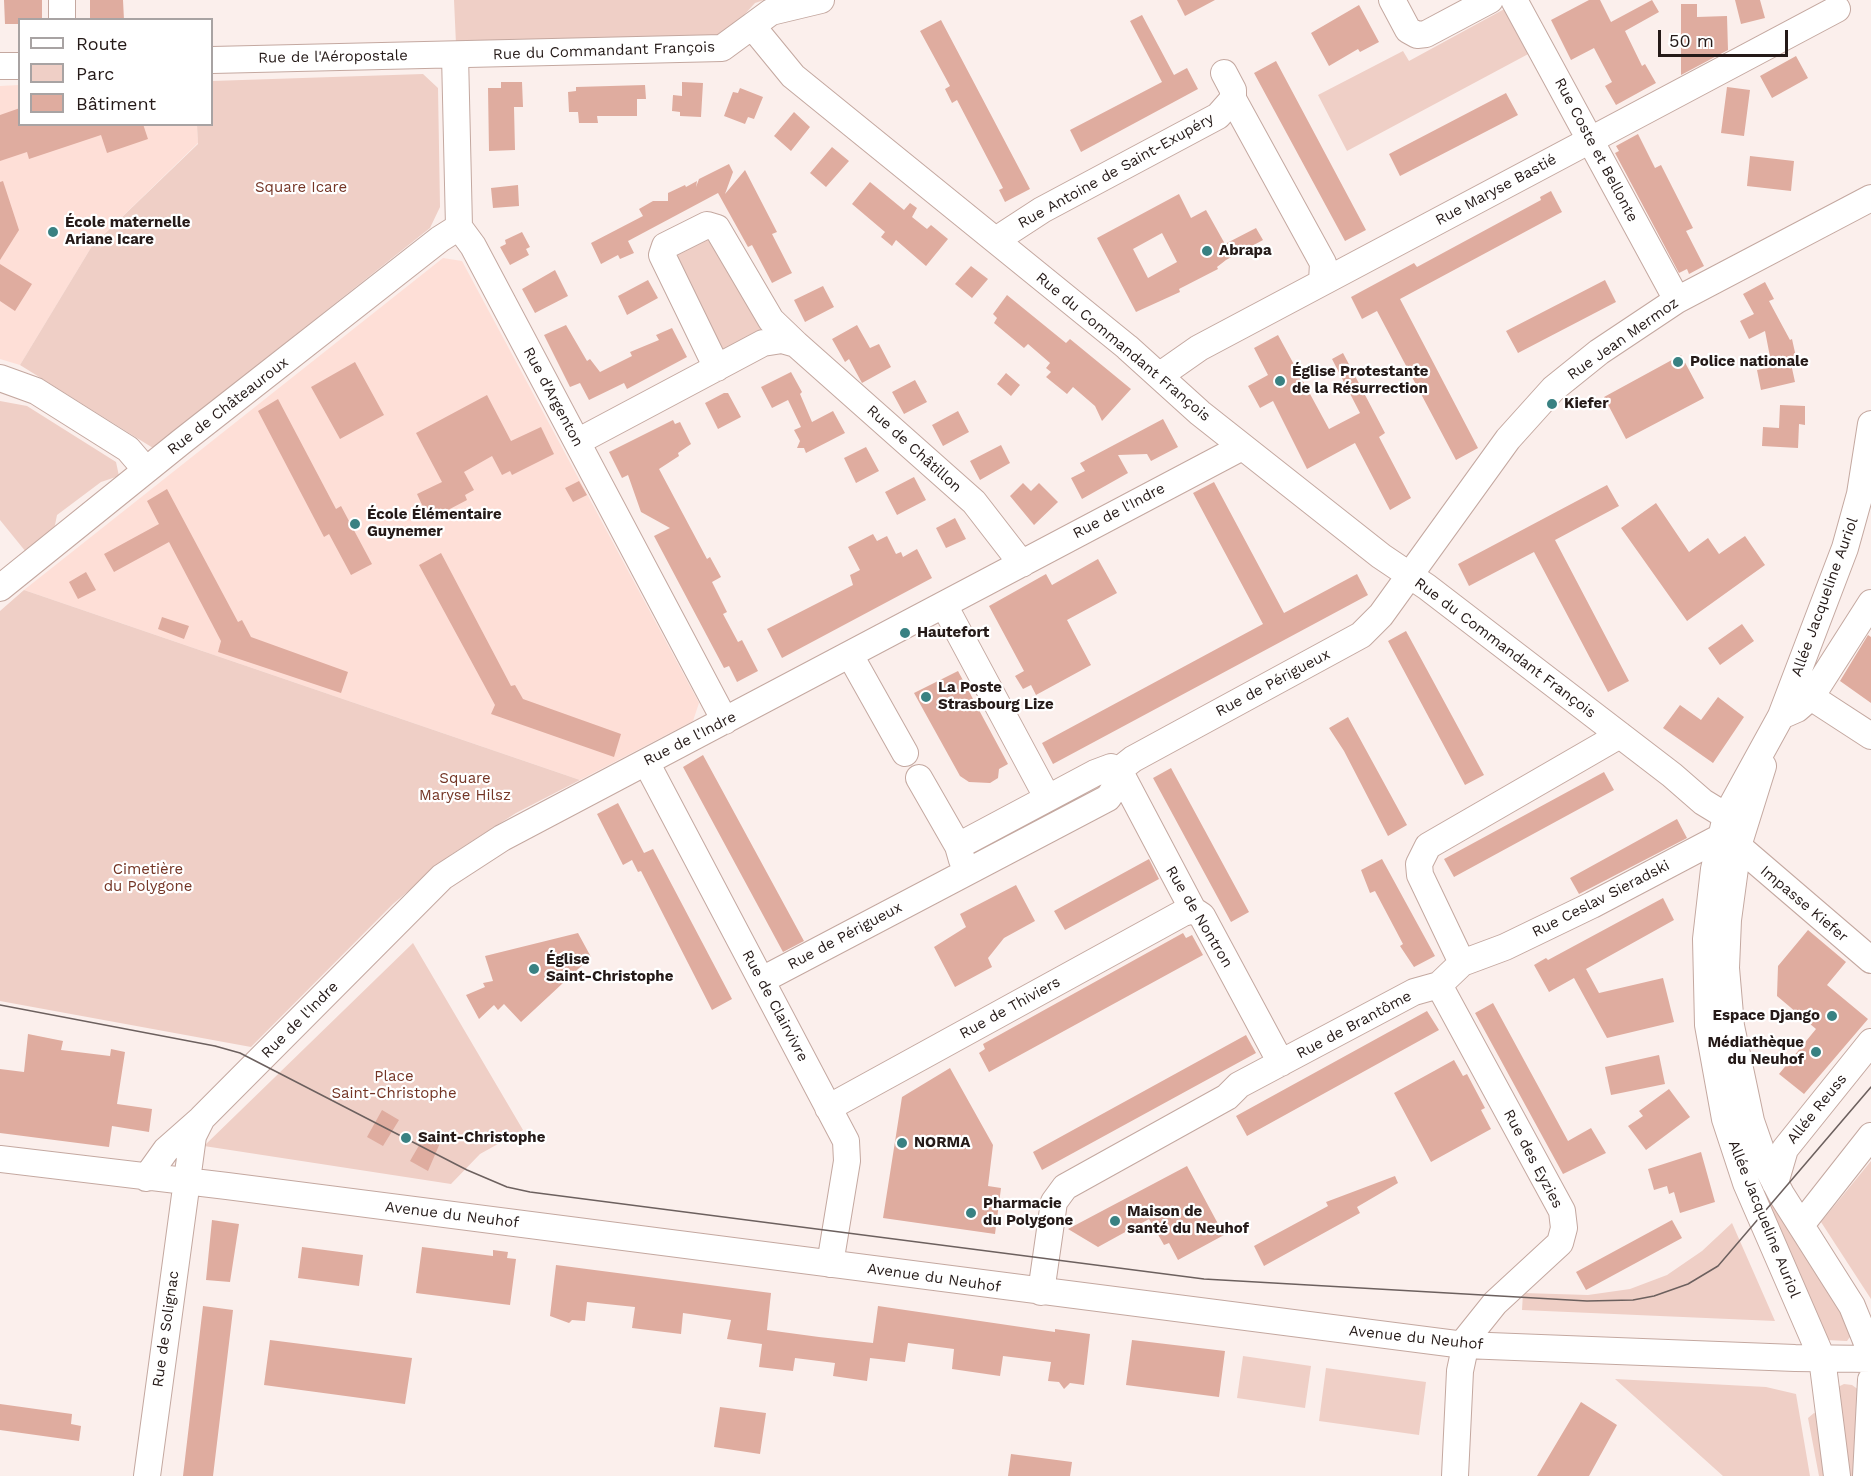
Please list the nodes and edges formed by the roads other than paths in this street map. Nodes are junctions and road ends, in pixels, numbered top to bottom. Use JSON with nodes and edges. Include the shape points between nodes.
{"nodes":[{"id":1,"x":62,"y":0,"type":"edge"},
{"id":2,"x":821,"y":0,"type":"edge"},
{"id":3,"x":1392,"y":0,"type":"edge"},
{"id":4,"x":1490,"y":0,"type":"edge"},
{"id":5,"x":1514,"y":0,"type":"edge"},
{"id":6,"x":1837,"y":9,"type":"dead end"},
{"id":7,"x":62,"y":18,"type":"edge"},
{"id":8,"x":752,"y":26,"type":"junction"},
{"id":9,"x":455,"y":55,"type":"junction"},
{"id":10,"x":213,"y":60,"type":"edge"},
{"id":11,"x":0,"y":66,"type":"edge"},
{"id":12,"x":18,"y":66,"type":"edge"},
{"id":13,"x":1224,"y":73,"type":"dead end"},
{"id":14,"x":1233,"y":99,"type":"junction"},
{"id":15,"x":1591,"y":139,"type":"junction"},
{"id":16,"x":1871,"y":198,"type":"edge"},
{"id":17,"x":459,"y":227,"type":"junction"},
{"id":18,"x":996,"y":240,"type":"junction"},
{"id":19,"x":1322,"y":282,"type":"junction"},
{"id":20,"x":1677,"y":300,"type":"junction"},
{"id":21,"x":796,"y":344,"type":"junction"},
{"id":22,"x":717,"y":368,"type":"junction"},
{"id":23,"x":1159,"y":376,"type":"junction"},
{"id":24,"x":0,"y":378,"type":"edge"},
{"id":25,"x":0,"y":386,"type":"edge"},
{"id":26,"x":36,"y":391,"type":"junction"},
{"id":27,"x":1871,"y":424,"type":"edge"},
{"id":28,"x":577,"y":442,"type":"junction"},
{"id":29,"x":1242,"y":447,"type":"junction"},
{"id":30,"x":146,"y":470,"type":"junction"},
{"id":31,"x":1022,"y":564,"type":"junction"},
{"id":32,"x":1409,"y":575,"type":"junction"},
{"id":33,"x":0,"y":588,"type":"edge"},
{"id":34,"x":1871,"y":603,"type":"edge"},
{"id":35,"x":944,"y":605,"type":"junction"},
{"id":36,"x":850,"y":655,"type":"junction"},
{"id":37,"x":1811,"y":697,"type":"junction"},
{"id":38,"x":725,"y":721,"type":"junction"},
{"id":39,"x":1777,"y":724,"type":"junction"},
{"id":40,"x":1620,"y":735,"type":"junction"},
{"id":41,"x":1871,"y":736,"type":"edge"},
{"id":42,"x":905,"y":753,"type":"dead end"},
{"id":43,"x":645,"y":762,"type":"junction"},
{"id":44,"x":1119,"y":770,"type":"junction"},
{"id":45,"x":919,"y":778,"type":"dead end"},
{"id":46,"x":1047,"y":797,"type":"junction"},
{"id":47,"x":1728,"y":834,"type":"junction"},
{"id":48,"x":958,"y":846,"type":"junction"},
{"id":49,"x":958,"y":875,"type":"junction"},
{"id":50,"x":1193,"y":910,"type":"junction"},
{"id":51,"x":1871,"y":960,"type":"edge"},
{"id":52,"x":1462,"y":963,"type":"junction"},
{"id":53,"x":762,"y":980,"type":"junction"},
{"id":54,"x":1439,"y":985,"type":"junction"},
{"id":55,"x":1871,"y":1042,"type":"edge"},
{"id":56,"x":1281,"y":1063,"type":"junction"},
{"id":57,"x":828,"y":1107,"type":"junction"},
{"id":58,"x":202,"y":1118,"type":"junction"},
{"id":59,"x":1871,"y":1136,"type":"edge"},
{"id":60,"x":0,"y":1159,"type":"edge"},
{"id":61,"x":146,"y":1178,"type":"junction"},
{"id":62,"x":186,"y":1182,"type":"junction"},
{"id":63,"x":1775,"y":1183,"type":"junction"},
{"id":64,"x":1801,"y":1225,"type":"junction"},
{"id":65,"x":830,"y":1264,"type":"junction"},
{"id":66,"x":1041,"y":1292,"type":"junction"},
{"id":67,"x":1464,"y":1345,"type":"junction"},
{"id":68,"x":1871,"y":1353,"type":"edge"},
{"id":69,"x":1822,"y":1358,"type":"junction"},
{"id":70,"x":1871,"y":1359,"type":"edge"},
{"id":71,"x":1871,"y":1380,"type":"edge"},
{"id":72,"x":147,"y":1476,"type":"edge"},
{"id":73,"x":1455,"y":1476,"type":"edge"},
{"id":74,"x":1837,"y":1476,"type":"edge"},
{"id":75,"x":1866,"y":1476,"type":"edge"}],
"edges":[{"from":1,"to":7,"type":"street"},
{"from":2,"to":8,"type":"street","via":[[771,12]]},
{"from":3,"to":4,"type":"street","via":[[1408,30],[1417,35]]},
{"from":5,"to":15,"type":"street","name":"Rue Coste et Bellonte"},
{"from":6,"to":15,"type":"street","name":"Rue Maryse Bastié"},
{"from":8,"to":9,"type":"street","name":"Rue du Commandant François","via":[[722,48]]},
{"from":8,"to":18,"type":"street","name":"Rue du Commandant François","via":[[793,76]]},
{"from":9,"to":10,"type":"street","name":"Rue de l'Aéropostale"},
{"from":9,"to":17,"type":"street"},
{"from":11,"to":12,"type":"street"},
{"from":13,"to":14,"type":"street"},
{"from":14,"to":18,"type":"street","name":"Rue Antoine de Saint-Exupéry","via":[[1218,116],[1042,210]]},
{"from":14,"to":19,"type":"street","via":[[1323,263]]},
{"from":15,"to":19,"type":"street","name":"Rue Maryse Bastié"},
{"from":15,"to":20,"type":"street","name":"Rue Coste et Bellonte"},
{"from":16,"to":20,"type":"street","name":"Rue Jean Mermoz"},
{"from":17,"to":28,"type":"street","name":"Rue d'Argenton","via":[[473,246]]},
{"from":17,"to":30,"type":"street","name":"Rue de Châteauroux"},
{"from":18,"to":23,"type":"street","name":"Rue du Commandant François"},
{"from":19,"to":23,"type":"street","name":"Rue Maryse Bastié","via":[[1199,348]]},
{"from":20,"to":32,"type":"street","name":"Rue Jean Mermoz","via":[[1599,352],[1553,389],[1508,439]]},
{"from":21,"to":22,"type":"street","via":[[782,340],[763,343]]},
{"from":21,"to":22,"type":"street","name":"Rue de Châtillon","via":[[771,320],[717,228],[707,225],[665,246],[662,255]]},
{"from":21,"to":31,"type":"street","name":"Rue de Châtillon","via":[[974,502]]},
{"from":22,"to":28,"type":"street"},
{"from":23,"to":29,"type":"street","name":"Rue du Commandant François"},
{"from":24,"to":26,"type":"street"},
{"from":25,"to":26,"type":"street"},
{"from":26,"to":30,"type":"street","via":[[128,449]]},
{"from":27,"to":39,"type":"street","name":"Allée Jacqueline Auriol","via":[[1860,494],[1845,548]]},
{"from":28,"to":38,"type":"street","name":"Rue d'Argenton"},
{"from":29,"to":31,"type":"street","name":"Rue de l'Indre"},
{"from":29,"to":32,"type":"street","name":"Rue du Commandant François"},
{"from":30,"to":33,"type":"street","name":"Rue de Châteauroux"},
{"from":31,"to":35,"type":"street","name":"Rue de l'Indre"},
{"from":32,"to":40,"type":"street","name":"Rue du Commandant François"},
{"from":32,"to":44,"type":"street","name":"Rue de Périgueux","via":[[1381,615],[1361,635]]},
{"from":34,"to":37,"type":"street"},
{"from":35,"to":36,"type":"street","name":"Rue de l'Indre"},
{"from":35,"to":46,"type":"street"},
{"from":36,"to":38,"type":"street","name":"Rue de l'Indre"},
{"from":36,"to":42,"type":"street"},
{"from":37,"to":39,"type":"street"},
{"from":37,"to":41,"type":"street"},
{"from":38,"to":43,"type":"street","name":"Rue de l'Indre"},
{"from":39,"to":47,"type":"street","name":"Allée Jacqueline Auriol"},
{"from":40,"to":47,"type":"street","name":"Rue du Commandant François","via":[[1703,802]]},
{"from":40,"to":52,"type":"street","via":[[1428,846],[1419,864],[1420,875]]},
{"from":43,"to":53,"type":"street","name":"Rue de Clairvivre"},
{"from":43,"to":58,"type":"street","name":"Rue de l'Indre","via":[[502,838],[442,877]]},
{"from":44,"to":46,"type":"street","name":"Rue de Périgueux","via":[[1104,769]]},
{"from":44,"to":49,"type":"street","name":"Rue de Périgueux","via":[[1119,782],[1108,798]]},
{"from":44,"to":50,"type":"street","name":"Rue de Nontron"},
{"from":45,"to":48,"type":"street"},
{"from":46,"to":48,"type":"street","name":"Rue de Périgueux"},
{"from":47,"to":51,"type":"street","name":"Impasse Kiefer"},
{"from":47,"to":52,"type":"street","name":"Rue Ceslav Sieradski","via":[[1592,906]]},
{"from":47,"to":63,"type":"street","name":"Allée Jacqueline Auriol","via":[[1726,968],[1731,1026],[1751,1120]]},
{"from":47,"to":69,"type":"street","name":"Allée Jacqueline Auriol","via":[[1706,939],[1708,1025],[1716,1076],[1735,1157]]},
{"from":48,"to":49,"type":"street","via":[[962,864]]},
{"from":49,"to":53,"type":"street","name":"Rue de Périgueux"},
{"from":50,"to":56,"type":"street","name":"Rue de Nontron","via":[[1202,916]]},
{"from":50,"to":57,"type":"street","name":"Rue de Thiviers"},
{"from":52,"to":54,"type":"street","name":"Rue de Brantôme"},
{"from":53,"to":57,"type":"street","name":"Rue de Clairvivre"},
{"from":54,"to":56,"type":"street","name":"Rue de Brantôme","via":[[1414,993]]},
{"from":54,"to":67,"type":"street","name":"Rue des Eyzies","via":[[1562,1211],[1564,1228],[1560,1243],[1486,1311]]},
{"from":55,"to":63,"type":"street","name":"Allée Reuss","via":[[1785,1149]]},
{"from":56,"to":66,"type":"street","name":"Rue de Brantôme","via":[[1065,1187],[1054,1202]]},
{"from":57,"to":65,"type":"street","name":"Rue de Clairvivre","via":[[848,1151]]},
{"from":58,"to":61,"type":"street","name":"Rue de l'Indre","via":[[171,1144]]},
{"from":58,"to":62,"type":"street","name":"Rue de l'Indre","via":[[193,1136]]},
{"from":59,"to":64,"type":"street"},
{"from":60,"to":61,"type":"street","name":"Avenue du Neuhof"},
{"from":61,"to":62,"type":"street","name":"Avenue du Neuhof"},
{"from":62,"to":65,"type":"street","name":"Avenue du Neuhof"},
{"from":62,"to":72,"type":"street","name":"Rue de Solignac"},
{"from":63,"to":64,"type":"street","name":"Allée Jacqueline Auriol"},
{"from":64,"to":68,"type":"street","name":"Allée Jacqueline Auriol","via":[[1852,1306]]},
{"from":65,"to":66,"type":"street","name":"Avenue du Neuhof"},
{"from":66,"to":67,"type":"street","name":"Avenue du Neuhof"},
{"from":67,"to":69,"type":"street","name":"Avenue du Neuhof"},
{"from":67,"to":73,"type":"street"},
{"from":69,"to":70,"type":"street","name":"Avenue du Neuhof"},
{"from":69,"to":74,"type":"street","name":"Allée Jacqueline Auriol"},
{"from":71,"to":75,"type":"street"}]}
